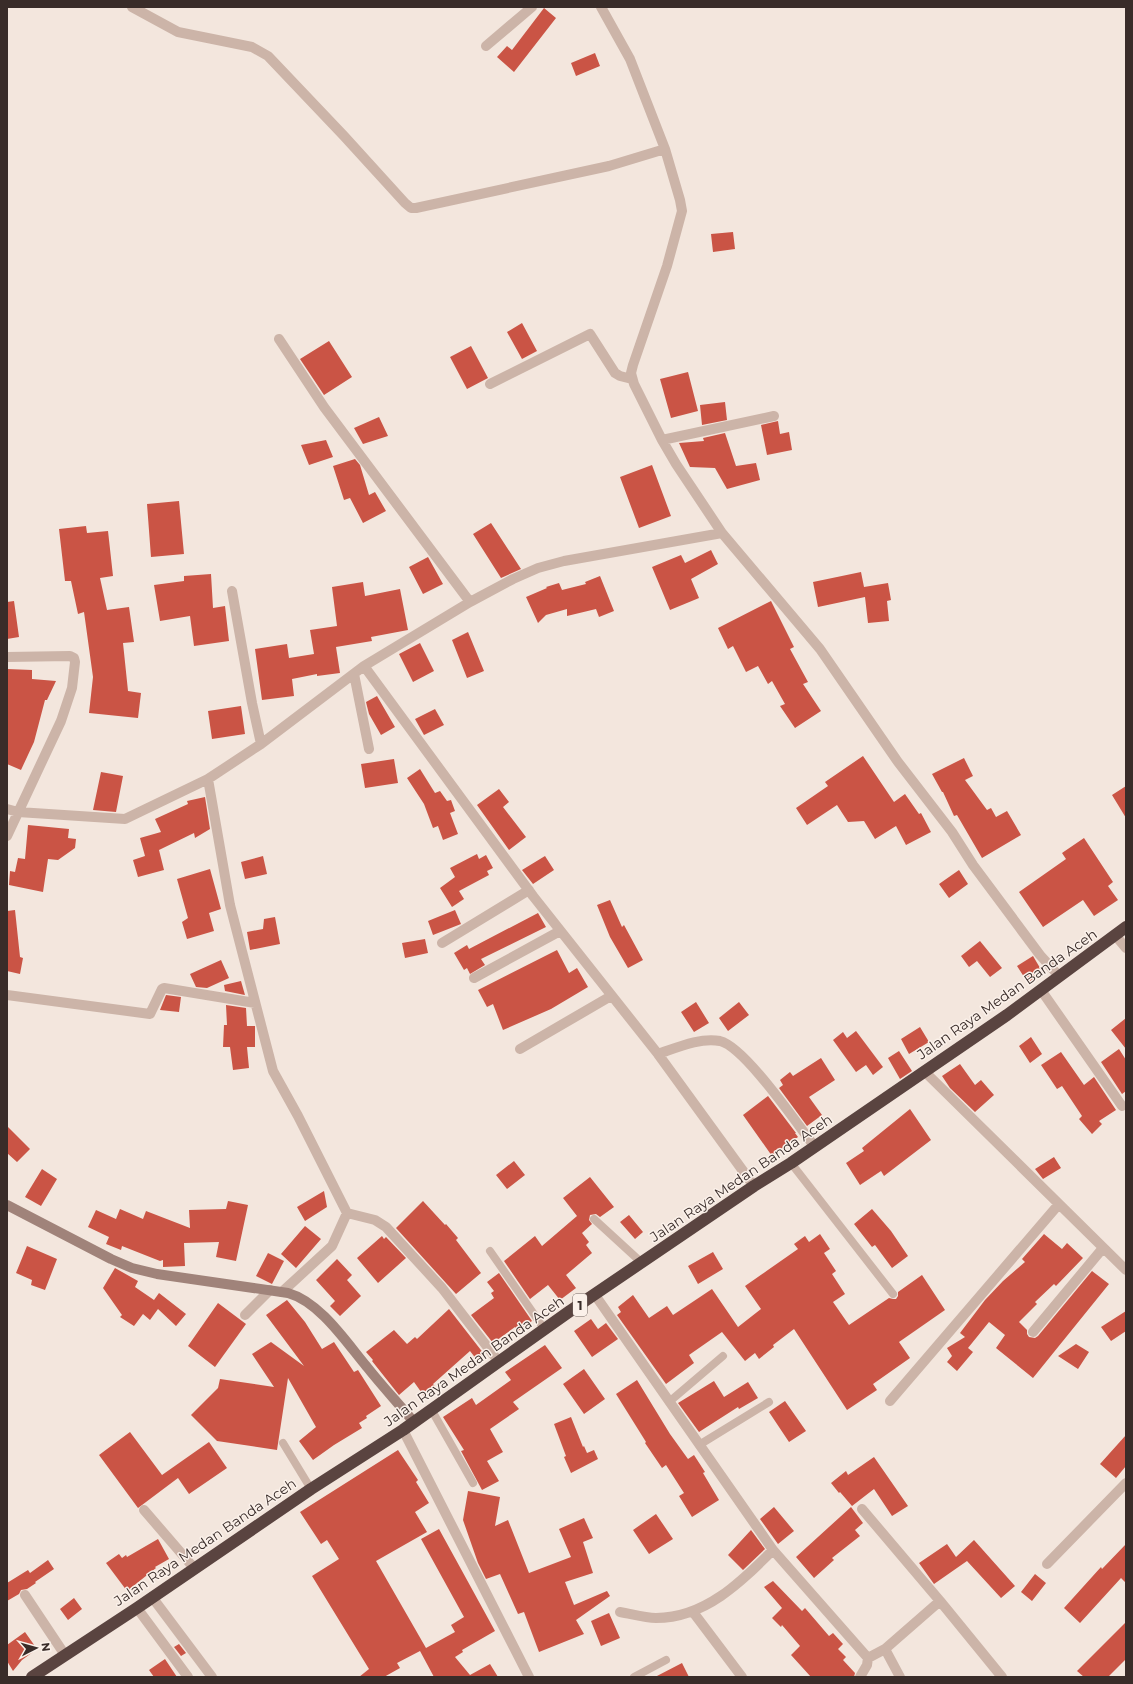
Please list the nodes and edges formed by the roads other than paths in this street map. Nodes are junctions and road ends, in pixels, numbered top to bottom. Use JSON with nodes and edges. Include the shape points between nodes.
{"nodes":[{"id":1,"x":132,"y":7,"type":"edge"},
{"id":2,"x":532,"y":7,"type":"edge"},
{"id":3,"x":601,"y":7,"type":"edge"},
{"id":4,"x":486,"y":46,"type":"dead end"},
{"id":5,"x":665,"y":148,"type":"junction"},
{"id":6,"x":279,"y":339,"type":"dead end"},
{"id":7,"x":632,"y":379,"type":"junction"},
{"id":8,"x":490,"y":384,"type":"dead end"},
{"id":9,"x":774,"y":416,"type":"dead end"},
{"id":10,"x":662,"y":440,"type":"junction"},
{"id":11,"x":722,"y":533,"type":"junction"},
{"id":12,"x":232,"y":591,"type":"dead end"},
{"id":13,"x":470,"y":602,"type":"junction"},
{"id":14,"x":7,"y":657,"type":"edge"},
{"id":15,"x":364,"y":666,"type":"junction"},
{"id":16,"x":354,"y":674,"type":"junction"},
{"id":17,"x":261,"y":744,"type":"junction"},
{"id":18,"x":369,"y":749,"type":"dead end"},
{"id":19,"x":208,"y":779,"type":"junction"},
{"id":20,"x":7,"y":809,"type":"edge"},
{"id":21,"x":18,"y":812,"type":"junction"},
{"id":22,"x":7,"y":836,"type":"edge"},
{"id":23,"x":529,"y":890,"type":"junction"},
{"id":24,"x":1126,"y":927,"type":"edge"},
{"id":25,"x":560,"y":931,"type":"junction"},
{"id":26,"x":1115,"y":935,"type":"junction"},
{"id":27,"x":442,"y":943,"type":"dead end"},
{"id":28,"x":1126,"y":948,"type":"edge"},
{"id":29,"x":1059,"y":976,"type":"junction"},
{"id":30,"x":474,"y":978,"type":"dead end"},
{"id":31,"x":1041,"y":990,"type":"junction"},
{"id":32,"x":7,"y":995,"type":"edge"},
{"id":33,"x":611,"y":996,"type":"junction"},
{"id":34,"x":256,"y":1003,"type":"junction"},
{"id":35,"x":520,"y":1049,"type":"dead end"},
{"id":36,"x":658,"y":1054,"type":"junction"},
{"id":37,"x":924,"y":1070,"type":"junction"},
{"id":38,"x":1122,"y":1106,"type":"dead end"},
{"id":39,"x":815,"y":1147,"type":"junction"},
{"id":40,"x":791,"y":1163,"type":"junction"},
{"id":41,"x":754,"y":1186,"type":"junction"},
{"id":42,"x":1059,"y":1204,"type":"junction"},
{"id":43,"x":7,"y":1205,"type":"edge"},
{"id":44,"x":347,"y":1213,"type":"junction"},
{"id":45,"x":594,"y":1219,"type":"dead end"},
{"id":46,"x":1103,"y":1248,"type":"junction"},
{"id":47,"x":490,"y":1251,"type":"dead end"},
{"id":48,"x":642,"y":1263,"type":"junction"},
{"id":49,"x":1126,"y":1270,"type":"edge"},
{"id":50,"x":270,"y":1290,"type":"junction"},
{"id":51,"x":282,"y":1292,"type":"junction"},
{"id":52,"x":893,"y":1294,"type":"dead end"},
{"id":53,"x":594,"y":1295,"type":"junction"},
{"id":54,"x":245,"y":1315,"type":"dead end"},
{"id":55,"x":545,"y":1330,"type":"junction"},
{"id":56,"x":1033,"y":1332,"type":"dead end"},
{"id":57,"x":723,"y":1356,"type":"dead end"},
{"id":58,"x":499,"y":1362,"type":"junction"},
{"id":59,"x":890,"y":1401,"type":"dead end"},
{"id":60,"x":669,"y":1402,"type":"junction"},
{"id":61,"x":769,"y":1402,"type":"dead end"},
{"id":62,"x":431,"y":1409,"type":"junction"},
{"id":63,"x":413,"y":1421,"type":"junction"},
{"id":64,"x":403,"y":1430,"type":"junction"},
{"id":65,"x":283,"y":1443,"type":"dead end"},
{"id":66,"x":699,"y":1445,"type":"junction"},
{"id":67,"x":473,"y":1483,"type":"dead end"},
{"id":68,"x":1126,"y":1483,"type":"edge"},
{"id":69,"x":311,"y":1488,"type":"junction"},
{"id":70,"x":862,"y":1509,"type":"dead end"},
{"id":71,"x":144,"y":1510,"type":"dead end"},
{"id":72,"x":773,"y":1550,"type":"junction"},
{"id":73,"x":1046,"y":1564,"type":"dead end"},
{"id":74,"x":194,"y":1568,"type":"junction"},
{"id":75,"x":25,"y":1595,"type":"dead end"},
{"id":76,"x":152,"y":1597,"type":"junction"},
{"id":77,"x":940,"y":1601,"type":"junction"},
{"id":78,"x":137,"y":1608,"type":"junction"},
{"id":79,"x":620,"y":1612,"type":"dead end"},
{"id":80,"x":693,"y":1612,"type":"junction"},
{"id":81,"x":885,"y":1648,"type":"junction"},
{"id":82,"x":65,"y":1655,"type":"junction"},
{"id":83,"x":868,"y":1658,"type":"junction"},
{"id":84,"x":666,"y":1660,"type":"dead end"},
{"id":85,"x":32,"y":1677,"type":"edge"},
{"id":86,"x":188,"y":1677,"type":"edge"},
{"id":87,"x":212,"y":1677,"type":"edge"},
{"id":88,"x":529,"y":1677,"type":"edge"},
{"id":89,"x":634,"y":1677,"type":"edge"},
{"id":90,"x":742,"y":1677,"type":"edge"},
{"id":91,"x":860,"y":1677,"type":"edge"},
{"id":92,"x":900,"y":1677,"type":"edge"},
{"id":93,"x":1002,"y":1677,"type":"edge"}],
"edges":[{"from":1,"to":5,"type":"street","via":[[178,32],[252,47],[268,56],[411,208],[609,166]]},
{"from":2,"to":4,"type":"street"},
{"from":3,"to":5,"type":"street","via":[[630,59]]},
{"from":5,"to":7,"type":"street","via":[[682,211],[667,266],[633,365]]},
{"from":6,"to":13,"type":"street","via":[[324,407]]},
{"from":7,"to":8,"type":"street","via":[[615,373],[590,334]]},
{"from":7,"to":10,"type":"street"},
{"from":9,"to":10,"type":"street"},
{"from":10,"to":11,"type":"street"},
{"from":11,"to":13,"type":"street","via":[[550,564],[513,579]]},
{"from":11,"to":29,"type":"street","via":[[820,649],[898,762],[952,832],[1040,955]]},
{"from":12,"to":17,"type":"street"},
{"from":13,"to":15,"type":"street"},
{"from":14,"to":21,"type":"street","via":[[70,656],[75,662],[72,688],[61,721]]},
{"from":15,"to":16,"type":"street"},
{"from":15,"to":23,"type":"street"},
{"from":16,"to":17,"type":"street"},
{"from":16,"to":18,"type":"street"},
{"from":17,"to":19,"type":"street"},
{"from":19,"to":21,"type":"street","via":[[125,819]]},
{"from":19,"to":34,"type":"street","via":[[230,906]]},
{"from":20,"to":21,"type":"street"},
{"from":21,"to":22,"type":"street"},
{"from":23,"to":25,"type":"street"},
{"from":23,"to":27,"type":"street"},
{"from":24,"to":26,"type":"highway","name":"Jalan Raya Medan Banda Aceh","number":"1"},
{"from":25,"to":30,"type":"street"},
{"from":25,"to":33,"type":"street"},
{"from":26,"to":28,"type":"street"},
{"from":26,"to":29,"type":"highway","name":"Jalan Raya Medan Banda Aceh","number":"1"},
{"from":29,"to":31,"type":"highway","name":"Jalan Raya Medan Banda Aceh","number":"1"},
{"from":31,"to":37,"type":"highway","name":"Jalan Raya Medan Banda Aceh","number":"1"},
{"from":31,"to":38,"type":"street"},
{"from":32,"to":34,"type":"street","via":[[150,1014],[164,988]]},
{"from":33,"to":35,"type":"street"},
{"from":33,"to":36,"type":"street"},
{"from":34,"to":44,"type":"street","via":[[276,1078]]},
{"from":36,"to":39,"type":"street","via":[[708,1040],[728,1045],[752,1065]]},
{"from":36,"to":41,"type":"street"},
{"from":37,"to":39,"type":"highway","name":"Jalan Raya Medan Banda Aceh","number":"1"},
{"from":37,"to":42,"type":"street"},
{"from":39,"to":40,"type":"highway","name":"Jalan Raya Medan Banda Aceh","number":"1"},
{"from":40,"to":41,"type":"highway","name":"Jalan Raya Medan Banda Aceh","number":"1"},
{"from":40,"to":52,"type":"lane"},
{"from":41,"to":48,"type":"highway","name":"Jalan Raya Medan Banda Aceh","number":"1"},
{"from":42,"to":46,"type":"street"},
{"from":42,"to":59,"type":"street"},
{"from":43,"to":50,"type":"street","via":[[132,1268]]},
{"from":44,"to":51,"type":"street","via":[[333,1244]]},
{"from":44,"to":58,"type":"street","via":[[375,1220],[386,1227],[442,1288]]},
{"from":45,"to":48,"type":"lane"},
{"from":46,"to":49,"type":"street"},
{"from":46,"to":56,"type":"street"},
{"from":47,"to":55,"type":"lane"},
{"from":48,"to":53,"type":"highway","name":"Jalan Raya Medan Banda Aceh","number":"1"},
{"from":50,"to":51,"type":"street"},
{"from":50,"to":54,"type":"street"},
{"from":51,"to":63,"type":"street","via":[[302,1298],[319,1312]]},
{"from":53,"to":55,"type":"highway","name":"Jalan Raya Medan Banda Aceh","number":"1"},
{"from":53,"to":60,"type":"street"},
{"from":55,"to":58,"type":"highway","name":"Jalan Raya Medan Banda Aceh","number":"1"},
{"from":57,"to":60,"type":"lane"},
{"from":58,"to":62,"type":"highway","name":"Jalan Raya Medan Banda Aceh","number":"1"},
{"from":60,"to":66,"type":"street"},
{"from":61,"to":66,"type":"lane"},
{"from":62,"to":63,"type":"highway","name":"Jalan Raya Medan Banda Aceh","number":"1"},
{"from":62,"to":67,"type":"lane"},
{"from":63,"to":64,"type":"highway","name":"Jalan Raya Medan Banda Aceh","number":"1"},
{"from":64,"to":69,"type":"highway","name":"Jalan Raya Medan Banda Aceh","number":"1"},
{"from":64,"to":88,"type":"street"},
{"from":65,"to":69,"type":"lane"},
{"from":66,"to":72,"type":"street"},
{"from":68,"to":73,"type":"street"},
{"from":69,"to":74,"type":"highway","name":"Jalan Raya Medan Banda Aceh","number":"1"},
{"from":70,"to":77,"type":"street"},
{"from":71,"to":74,"type":"street"},
{"from":72,"to":80,"type":"street","via":[[734,1588]]},
{"from":72,"to":83,"type":"street"},
{"from":74,"to":76,"type":"highway","name":"Jalan Raya Medan Banda Aceh","number":"1"},
{"from":75,"to":82,"type":"street"},
{"from":76,"to":78,"type":"highway","name":"Jalan Raya Medan Banda Aceh","number":"1"},
{"from":76,"to":87,"type":"street"},
{"from":77,"to":81,"type":"street"},
{"from":77,"to":93,"type":"street"},
{"from":78,"to":82,"type":"highway","name":"Jalan Raya Medan Banda Aceh","number":"1"},
{"from":78,"to":86,"type":"street"},
{"from":79,"to":80,"type":"street","via":[[658,1618]]},
{"from":80,"to":90,"type":"street"},
{"from":81,"to":83,"type":"street"},
{"from":81,"to":92,"type":"street"},
{"from":82,"to":85,"type":"highway","name":"Jalan Raya Medan Banda Aceh","number":"1"},
{"from":83,"to":91,"type":"street"},
{"from":84,"to":89,"type":"lane"}]}
